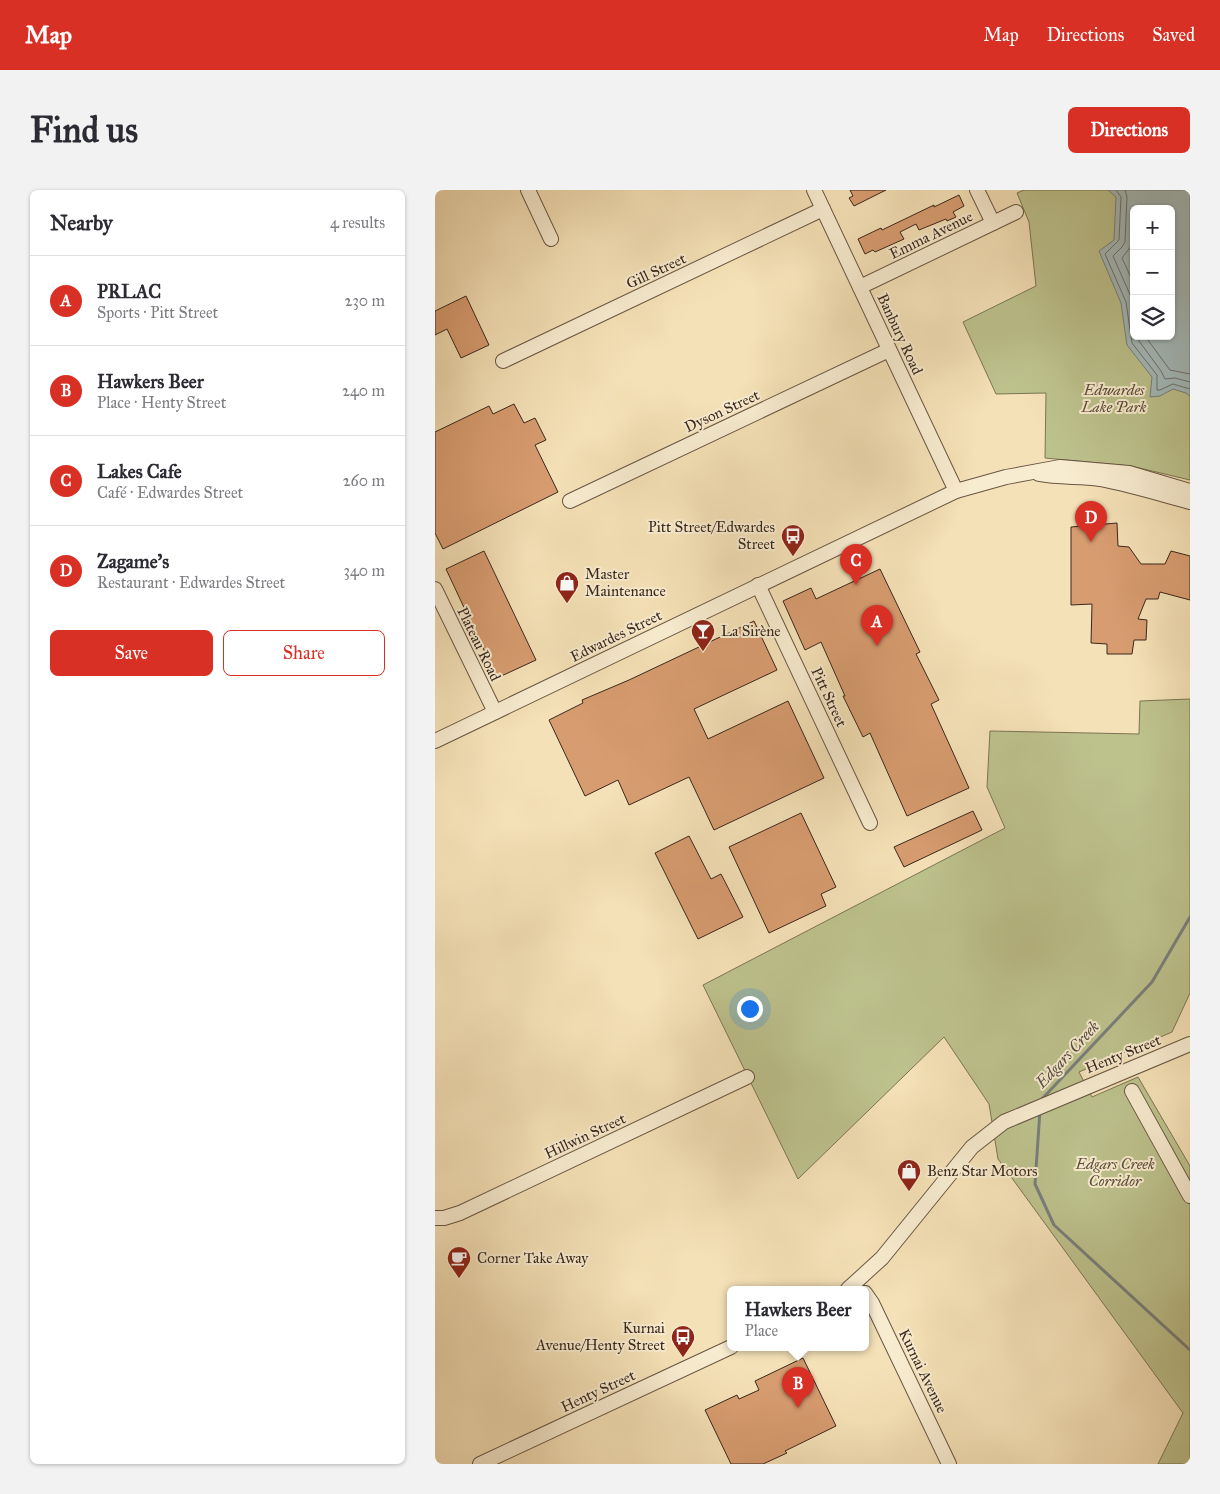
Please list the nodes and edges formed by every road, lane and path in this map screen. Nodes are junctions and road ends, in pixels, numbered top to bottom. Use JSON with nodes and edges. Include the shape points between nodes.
{"nodes":[{"id":1,"x":528,"y":190,"type":"edge"},
{"id":2,"x":814,"y":190,"type":"edge"},
{"id":3,"x":977,"y":190,"type":"edge"},
{"id":4,"x":823,"y":209,"type":"junction"},
{"id":5,"x":1016,"y":212,"type":"dead end"},
{"id":6,"x":993,"y":223,"type":"junction"},
{"id":7,"x":551,"y":239,"type":"dead end"},
{"id":8,"x":860,"y":287,"type":"junction"},
{"id":9,"x":889,"y":350,"type":"junction"},
{"id":10,"x":503,"y":362,"type":"dead end"},
{"id":11,"x":1032,"y":472,"type":"junction"},
{"id":12,"x":956,"y":491,"type":"junction"},
{"id":13,"x":1190,"y":491,"type":"edge"},
{"id":14,"x":570,"y":500,"type":"dead end"},
{"id":15,"x":1190,"y":502,"type":"edge"},
{"id":16,"x":758,"y":585,"type":"junction"},
{"id":17,"x":435,"y":589,"type":"edge"},
{"id":18,"x":495,"y":712,"type":"junction"},
{"id":19,"x":435,"y":741,"type":"edge"},
{"id":20,"x":870,"y":823,"type":"dead end"},
{"id":21,"x":1190,"y":1044,"type":"edge"},
{"id":22,"x":747,"y":1077,"type":"dead end"},
{"id":23,"x":1132,"y":1091,"type":"dead end"},
{"id":24,"x":1190,"y":1196,"type":"edge"},
{"id":25,"x":435,"y":1218,"type":"edge"},
{"id":26,"x":860,"y":1286,"type":"edge"},
{"id":27,"x":869,"y":1300,"type":"edge"},
{"id":28,"x":727,"y":1349,"type":"edge"},
{"id":29,"x":480,"y":1464,"type":"edge"},
{"id":30,"x":949,"y":1464,"type":"edge"}],
"edges":[{"from":1,"to":7,"type":"street"},
{"from":2,"to":4,"type":"street","name":"Banbury Road"},
{"from":3,"to":6,"type":"street"},
{"from":4,"to":8,"type":"street","name":"Banbury Road"},
{"from":4,"to":10,"type":"street","name":"Gill Street"},
{"from":5,"to":6,"type":"street","name":"Emma Avenue"},
{"from":6,"to":8,"type":"street","name":"Emma Avenue"},
{"from":8,"to":9,"type":"street","name":"Banbury Road"},
{"from":9,"to":12,"type":"street","name":"Banbury Road"},
{"from":9,"to":14,"type":"street","name":"Dyson Street"},
{"from":11,"to":12,"type":"street","name":"Edwardes Street"},
{"from":11,"to":13,"type":"street","name":"Edwardes Street","via":[[1060,467],[1108,470]]},
{"from":11,"to":15,"type":"street","name":"Edwardes Street","via":[[1098,479]]},
{"from":12,"to":16,"type":"street","name":"Edwardes Street"},
{"from":16,"to":18,"type":"street","name":"Edwardes Street"},
{"from":16,"to":20,"type":"street","name":"Pitt Street"},
{"from":17,"to":18,"type":"street","name":"Plateau Road"},
{"from":18,"to":19,"type":"street","name":"Edwardes Street"},
{"from":21,"to":26,"type":"street","name":"Henty Street","via":[[1004,1122],[972,1147]]},
{"from":22,"to":25,"type":"street","name":"Hillwin Street","via":[[460,1213]]},
{"from":23,"to":24,"type":"street"},
{"from":27,"to":30,"type":"street","name":"Kurnai Avenue"},
{"from":28,"to":29,"type":"street","name":"Henty Street"}]}
